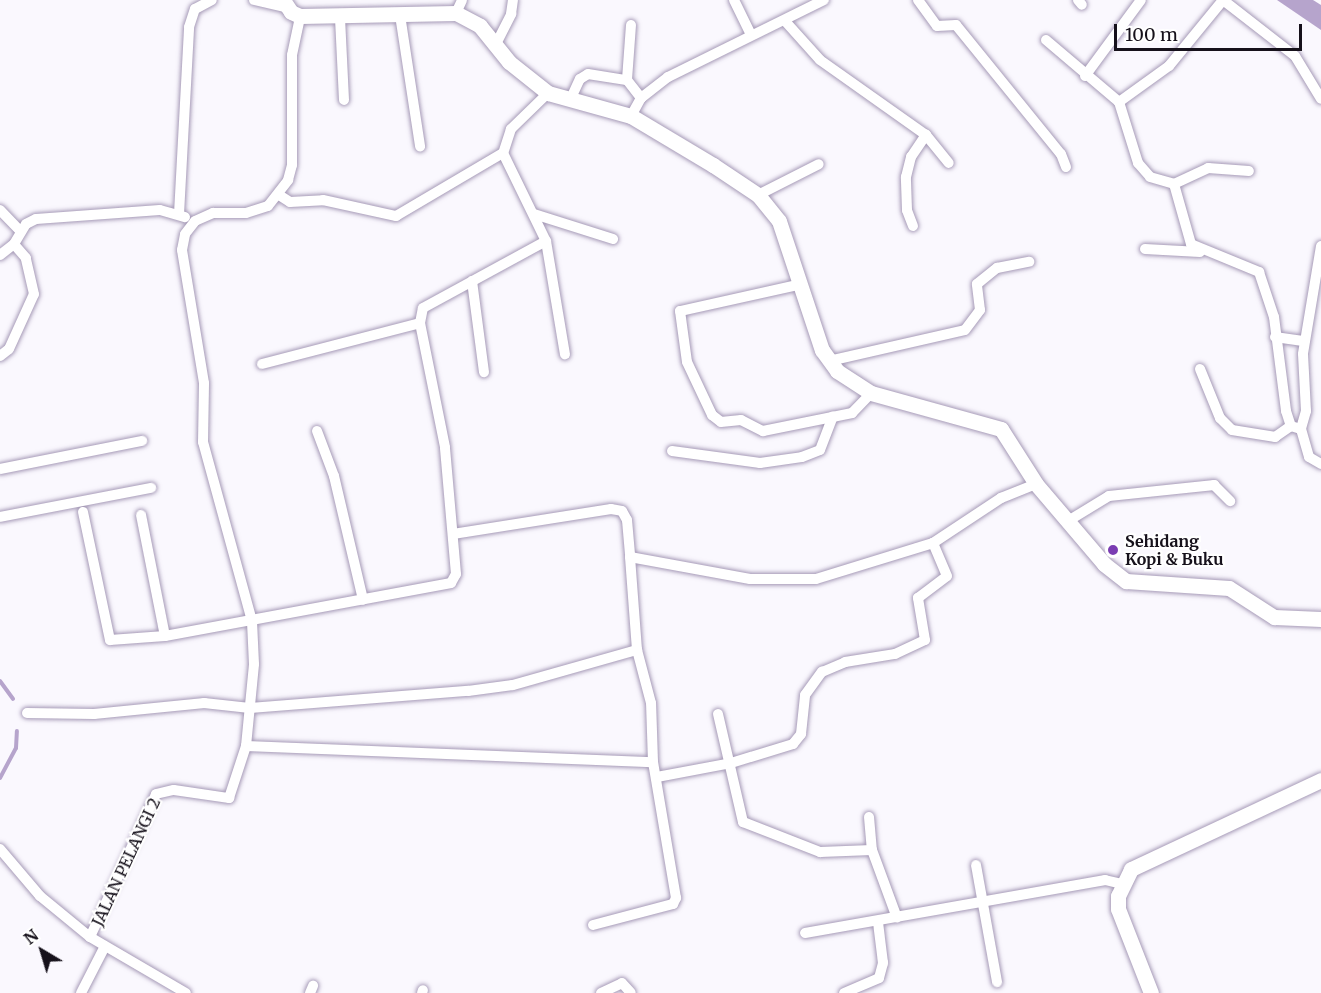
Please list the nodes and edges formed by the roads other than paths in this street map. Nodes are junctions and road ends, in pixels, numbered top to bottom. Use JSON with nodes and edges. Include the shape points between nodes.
{"nodes":[{"id":1,"x":212,"y":0,"type":"edge"},
{"id":2,"x":254,"y":0,"type":"edge"},
{"id":3,"x":513,"y":0,"type":"edge"},
{"id":4,"x":734,"y":0,"type":"edge"},
{"id":5,"x":824,"y":0,"type":"edge"},
{"id":6,"x":918,"y":0,"type":"edge"},
{"id":7,"x":1141,"y":0,"type":"edge"},
{"id":8,"x":1223,"y":0,"type":"edge"},
{"id":9,"x":284,"y":3,"type":"edge"},
{"id":10,"x":459,"y":7,"type":"edge"},
{"id":11,"x":399,"y":15,"type":"junction"},
{"id":12,"x":300,"y":16,"type":"junction"},
{"id":13,"x":340,"y":18,"type":"junction"},
{"id":14,"x":785,"y":21,"type":"junction"},
{"id":15,"x":631,"y":26,"type":"dead end"},
{"id":16,"x":751,"y":35,"type":"junction"},
{"id":17,"x":1046,"y":40,"type":"dead end"},
{"id":18,"x":495,"y":44,"type":"junction"},
{"id":19,"x":1085,"y":76,"type":"junction"},
{"id":20,"x":627,"y":80,"type":"junction"},
{"id":21,"x":548,"y":93,"type":"junction"},
{"id":22,"x":571,"y":98,"type":"junction"},
{"id":23,"x":640,"y":98,"type":"junction"},
{"id":24,"x":1321,"y":99,"type":"edge"},
{"id":25,"x":344,"y":100,"type":"dead end"},
{"id":26,"x":1119,"y":102,"type":"junction"},
{"id":27,"x":631,"y":116,"type":"junction"},
{"id":28,"x":926,"y":135,"type":"junction"},
{"id":29,"x":420,"y":146,"type":"dead end"},
{"id":30,"x":503,"y":153,"type":"junction"},
{"id":31,"x":949,"y":163,"type":"dead end"},
{"id":32,"x":819,"y":164,"type":"dead end"},
{"id":33,"x":1066,"y":167,"type":"dead end"},
{"id":34,"x":1249,"y":171,"type":"dead end"},
{"id":35,"x":1174,"y":184,"type":"junction"},
{"id":36,"x":279,"y":195,"type":"junction"},
{"id":37,"x":758,"y":195,"type":"junction"},
{"id":38,"x":0,"y":210,"type":"edge"},
{"id":39,"x":179,"y":214,"type":"junction"},
{"id":40,"x":534,"y":214,"type":"junction"},
{"id":41,"x":195,"y":221,"type":"junction"},
{"id":42,"x":914,"y":226,"type":"dead end"},
{"id":43,"x":20,"y":231,"type":"junction"},
{"id":44,"x":613,"y":239,"type":"dead end"},
{"id":45,"x":546,"y":241,"type":"junction"},
{"id":46,"x":14,"y":244,"type":"junction"},
{"id":47,"x":1321,"y":246,"type":"edge"},
{"id":48,"x":1145,"y":249,"type":"dead end"},
{"id":49,"x":1200,"y":252,"type":"junction"},
{"id":50,"x":0,"y":255,"type":"edge"},
{"id":51,"x":1029,"y":262,"type":"dead end"},
{"id":52,"x":472,"y":281,"type":"junction"},
{"id":53,"x":802,"y":284,"type":"junction"},
{"id":54,"x":420,"y":323,"type":"junction"},
{"id":55,"x":1275,"y":337,"type":"junction"},
{"id":56,"x":1305,"y":341,"type":"junction"},
{"id":57,"x":565,"y":354,"type":"dead end"},
{"id":58,"x":0,"y":356,"type":"edge"},
{"id":59,"x":829,"y":361,"type":"junction"},
{"id":60,"x":262,"y":364,"type":"dead end"},
{"id":61,"x":1200,"y":369,"type":"dead end"},
{"id":62,"x":484,"y":372,"type":"dead end"},
{"id":63,"x":871,"y":393,"type":"junction"},
{"id":64,"x":833,"y":416,"type":"junction"},
{"id":65,"x":1296,"y":428,"type":"junction"},
{"id":66,"x":317,"y":431,"type":"dead end"},
{"id":67,"x":142,"y":441,"type":"dead end"},
{"id":68,"x":672,"y":451,"type":"dead end"},
{"id":69,"x":1321,"y":464,"type":"edge"},
{"id":70,"x":0,"y":469,"type":"edge"},
{"id":71,"x":1036,"y":484,"type":"junction"},
{"id":72,"x":151,"y":488,"type":"dead end"},
{"id":73,"x":1230,"y":501,"type":"dead end"},
{"id":74,"x":83,"y":512,"type":"dead end"},
{"id":75,"x":141,"y":514,"type":"dead end"},
{"id":76,"x":0,"y":517,"type":"edge"},
{"id":77,"x":1068,"y":521,"type":"junction"},
{"id":78,"x":453,"y":534,"type":"junction"},
{"id":79,"x":933,"y":543,"type":"junction"},
{"id":80,"x":630,"y":557,"type":"junction"},
{"id":81,"x":363,"y":600,"type":"junction"},
{"id":82,"x":1321,"y":619,"type":"edge"},
{"id":83,"x":252,"y":621,"type":"junction"},
{"id":84,"x":165,"y":636,"type":"junction"},
{"id":85,"x":637,"y":650,"type":"junction"},
{"id":86,"x":250,"y":708,"type":"junction"},
{"id":87,"x":27,"y":713,"type":"dead end"},
{"id":88,"x":718,"y":714,"type":"dead end"},
{"id":89,"x":246,"y":746,"type":"junction"},
{"id":90,"x":653,"y":762,"type":"junction"},
{"id":91,"x":732,"y":764,"type":"junction"},
{"id":92,"x":657,"y":777,"type":"junction"},
{"id":93,"x":1321,"y":780,"type":"edge"},
{"id":94,"x":869,"y":817,"type":"dead end"},
{"id":95,"x":0,"y":849,"type":"edge"},
{"id":96,"x":872,"y":850,"type":"junction"},
{"id":97,"x":976,"y":865,"type":"dead end"},
{"id":98,"x":1122,"y":884,"type":"junction"},
{"id":99,"x":984,"y":902,"type":"junction"},
{"id":100,"x":897,"y":918,"type":"junction"},
{"id":101,"x":878,"y":922,"type":"junction"},
{"id":102,"x":593,"y":925,"type":"dead end"},
{"id":103,"x":805,"y":933,"type":"dead end"},
{"id":104,"x":90,"y":937,"type":"junction"},
{"id":105,"x":104,"y":948,"type":"junction"},
{"id":106,"x":996,"y":982,"type":"dead end"},
{"id":107,"x":81,"y":993,"type":"edge"},
{"id":108,"x":186,"y":993,"type":"edge"},
{"id":109,"x":601,"y":993,"type":"edge"},
{"id":110,"x":631,"y":993,"type":"edge"},
{"id":111,"x":844,"y":993,"type":"edge"},
{"id":112,"x":1150,"y":993,"type":"edge"}],
"edges":[{"from":1,"to":39,"type":"street","via":[[195,9],[189,27]]},
{"from":2,"to":9,"type":"street"},
{"from":3,"to":18,"type":"street","via":[[512,14]]},
{"from":4,"to":16,"type":"street"},
{"from":5,"to":14,"type":"street"},
{"from":6,"to":33,"type":"street","via":[[937,26],[956,25],[1060,154]]},
{"from":7,"to":19,"type":"street"},
{"from":8,"to":24,"type":"street","via":[[1295,56]]},
{"from":8,"to":26,"type":"street","via":[[1168,66]]},
{"from":9,"to":12,"type":"street"},
{"from":10,"to":11,"type":"street"},
{"from":10,"to":18,"type":"street"},
{"from":11,"to":13,"type":"street"},
{"from":11,"to":29,"type":"street"},
{"from":12,"to":13,"type":"street"},
{"from":12,"to":36,"type":"street","via":[[292,55],[292,165]]},
{"from":13,"to":25,"type":"street"},
{"from":14,"to":16,"type":"street"},
{"from":14,"to":28,"type":"street","via":[[848,84]]},
{"from":15,"to":20,"type":"street"},
{"from":16,"to":23,"type":"street","via":[[668,78]]},
{"from":17,"to":19,"type":"street"},
{"from":18,"to":21,"type":"street","via":[[509,62]]},
{"from":19,"to":26,"type":"street"},
{"from":20,"to":22,"type":"street","via":[[588,74],[580,79]]},
{"from":20,"to":23,"type":"street"},
{"from":21,"to":22,"type":"street"},
{"from":21,"to":30,"type":"street","via":[[512,129]]},
{"from":22,"to":27,"type":"street"},
{"from":23,"to":27,"type":"street"},
{"from":26,"to":35,"type":"street","via":[[1138,163],[1150,177]]},
{"from":27,"to":37,"type":"street"},
{"from":28,"to":31,"type":"street"},
{"from":28,"to":42,"type":"street","via":[[911,157],[906,177],[907,210]]},
{"from":30,"to":36,"type":"street","via":[[396,216],[323,200],[290,202]]},
{"from":30,"to":40,"type":"street"},
{"from":32,"to":37,"type":"street"},
{"from":34,"to":35,"type":"street","via":[[1208,168]]},
{"from":35,"to":49,"type":"street","via":[[1191,244]]},
{"from":36,"to":41,"type":"street","via":[[268,206],[246,213],[213,213]]},
{"from":37,"to":53,"type":"street","via":[[779,221]]},
{"from":38,"to":43,"type":"street"},
{"from":39,"to":41,"type":"street"},
{"from":39,"to":43,"type":"street","via":[[160,210],[55,215],[36,219]]},
{"from":40,"to":44,"type":"street"},
{"from":40,"to":45,"type":"street"},
{"from":41,"to":83,"type":"street","via":[[185,234],[182,250],[204,383],[203,442]]},
{"from":43,"to":46,"type":"street"},
{"from":45,"to":52,"type":"street"},
{"from":45,"to":57,"type":"street"},
{"from":46,"to":50,"type":"street"},
{"from":46,"to":58,"type":"street","via":[[26,258],[34,294],[9,349]]},
{"from":47,"to":56,"type":"street"},
{"from":48,"to":49,"type":"street"},
{"from":49,"to":55,"type":"street","via":[[1259,272],[1274,316]]},
{"from":51,"to":59,"type":"street","via":[[997,268],[977,284],[975,296],[980,310],[966,330]]},
{"from":52,"to":54,"type":"street","via":[[423,308]]},
{"from":52,"to":62,"type":"street"},
{"from":53,"to":59,"type":"street"},
{"from":53,"to":64,"type":"street","via":[[683,309],[680,313],[687,362],[711,415],[721,422],[741,420],[763,431]]},
{"from":54,"to":60,"type":"street"},
{"from":54,"to":78,"type":"street","via":[[445,447]]},
{"from":55,"to":56,"type":"street"},
{"from":55,"to":65,"type":"street","via":[[1279,380]]},
{"from":56,"to":65,"type":"street","via":[[1306,411]]},
{"from":59,"to":63,"type":"street"},
{"from":61,"to":65,"type":"street","via":[[1220,418],[1232,430],[1275,437]]},
{"from":63,"to":64,"type":"street","via":[[852,413]]},
{"from":63,"to":71,"type":"street","via":[[1001,429]]},
{"from":64,"to":68,"type":"street","via":[[820,450],[801,457],[760,463]]},
{"from":65,"to":69,"type":"street","via":[[1309,457]]},
{"from":66,"to":81,"type":"street","via":[[334,476]]},
{"from":67,"to":70,"type":"street"},
{"from":71,"to":77,"type":"street"},
{"from":71,"to":79,"type":"street","via":[[992,502]]},
{"from":72,"to":76,"type":"street"},
{"from":73,"to":77,"type":"street","via":[[1214,485],[1108,496]]},
{"from":74,"to":84,"type":"street","via":[[106,637]]},
{"from":75,"to":84,"type":"street"},
{"from":77,"to":82,"type":"street","via":[[1104,564],[1126,581],[1229,588],[1274,617]]},
{"from":78,"to":80,"type":"street","via":[[611,509],[622,512],[627,520]]},
{"from":78,"to":81,"type":"street","via":[[456,574],[451,583]]},
{"from":79,"to":80,"type":"street","via":[[816,579],[750,579]]},
{"from":79,"to":91,"type":"street","via":[[948,573],[918,598],[925,640],[895,654],[844,662],[822,672],[805,695],[798,740]]},
{"from":80,"to":85,"type":"street"},
{"from":81,"to":83,"type":"street"},
{"from":83,"to":84,"type":"street"},
{"from":83,"to":86,"type":"street"},
{"from":85,"to":86,"type":"street","via":[[513,686]]},
{"from":85,"to":90,"type":"street","via":[[651,703]]},
{"from":86,"to":87,"type":"street","via":[[204,703],[94,714]]},
{"from":86,"to":89,"type":"street"},
{"from":88,"to":91,"type":"street"},
{"from":89,"to":90,"type":"street"},
{"from":89,"to":104,"type":"street","name":"JALAN PELANGI 2","via":[[229,798],[169,790],[156,794]]},
{"from":90,"to":92,"type":"street"},
{"from":91,"to":92,"type":"street"},
{"from":91,"to":96,"type":"street","via":[[742,822],[820,852]]},
{"from":92,"to":102,"type":"street","via":[[675,903]]},
{"from":93,"to":98,"type":"street","via":[[1143,860]]},
{"from":94,"to":96,"type":"street"},
{"from":95,"to":104,"type":"street","via":[[40,896]]},
{"from":96,"to":100,"type":"street"},
{"from":97,"to":99,"type":"street"},
{"from":98,"to":99,"type":"street","via":[[1105,880]]},
{"from":98,"to":112,"type":"street","via":[[1118,909]]},
{"from":99,"to":100,"type":"street"},
{"from":99,"to":106,"type":"street"},
{"from":100,"to":101,"type":"street"},
{"from":101,"to":103,"type":"street"},
{"from":101,"to":111,"type":"street","via":[[882,963],[879,978]]},
{"from":104,"to":105,"type":"street"},
{"from":105,"to":107,"type":"street"},
{"from":105,"to":108,"type":"street"},
{"from":109,"to":110,"type":"street","via":[[622,983]]}]}
